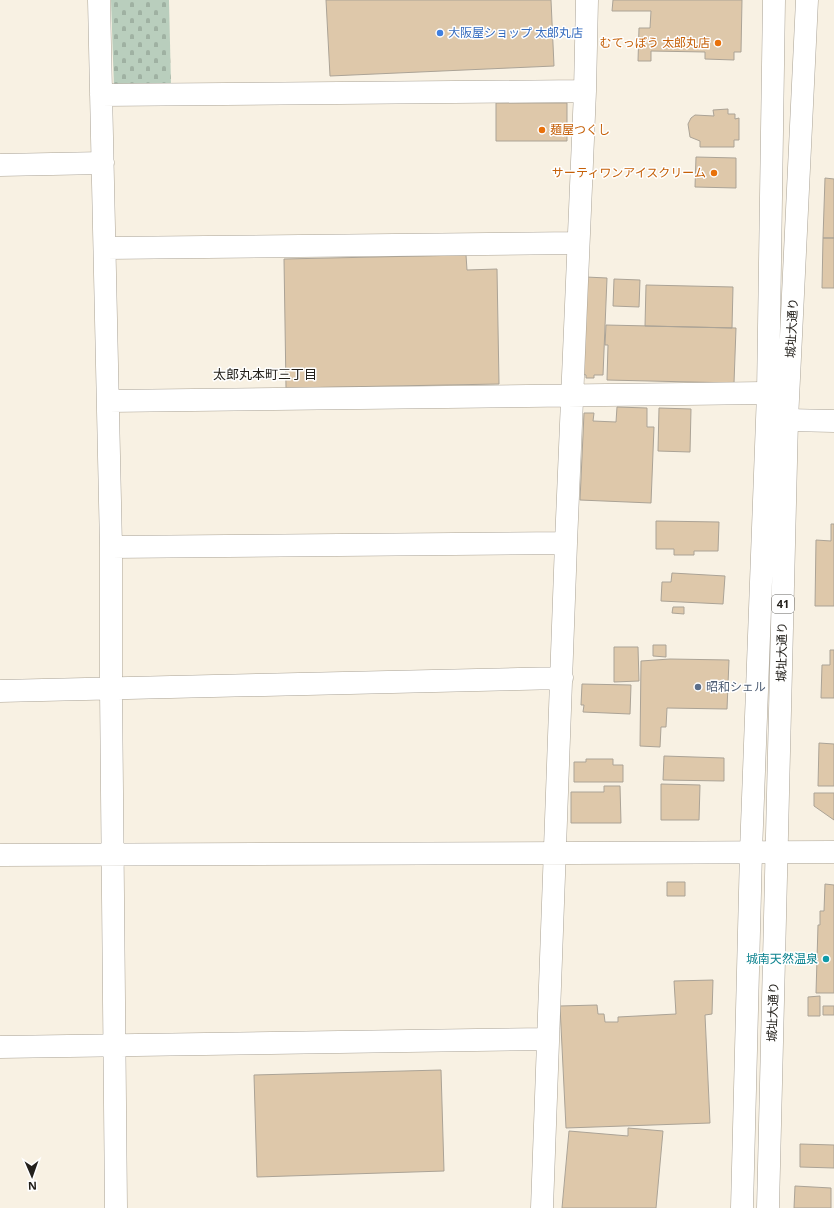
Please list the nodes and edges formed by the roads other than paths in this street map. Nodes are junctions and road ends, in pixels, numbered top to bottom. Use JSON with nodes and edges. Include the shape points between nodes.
{"nodes":[{"id":1,"x":98,"y":0,"type":"edge"},
{"id":2,"x":587,"y":0,"type":"edge"},
{"id":3,"x":774,"y":0,"type":"edge"},
{"id":4,"x":807,"y":0,"type":"edge"},
{"id":5,"x":585,"y":91,"type":"junction"},
{"id":6,"x":101,"y":95,"type":"junction"},
{"id":7,"x":103,"y":163,"type":"junction"},
{"id":8,"x":0,"y":165,"type":"edge"},
{"id":9,"x":578,"y":243,"type":"junction"},
{"id":10,"x":106,"y":248,"type":"junction"},
{"id":11,"x":768,"y":392,"type":"junction"},
{"id":12,"x":572,"y":395,"type":"junction"},
{"id":13,"x":109,"y":401,"type":"junction"},
{"id":14,"x":787,"y":420,"type":"junction"},
{"id":15,"x":834,"y":421,"type":"edge"},
{"id":16,"x":566,"y":543,"type":"junction"},
{"id":17,"x":111,"y":547,"type":"junction"},
{"id":18,"x":562,"y":678,"type":"junction"},
{"id":19,"x":111,"y":688,"type":"junction"},
{"id":20,"x":0,"y":691,"type":"edge"},
{"id":21,"x":555,"y":852,"type":"junction"},
{"id":22,"x":750,"y":852,"type":"junction"},
{"id":23,"x":777,"y":852,"type":"junction"},
{"id":24,"x":834,"y":852,"type":"edge"},
{"id":25,"x":113,"y":854,"type":"junction"},
{"id":26,"x":0,"y":856,"type":"edge"},
{"id":27,"x":547,"y":1039,"type":"junction"},
{"id":28,"x":115,"y":1046,"type":"junction"},
{"id":29,"x":0,"y":1047,"type":"edge"},
{"id":30,"x":116,"y":1208,"type":"edge"},
{"id":31,"x":542,"y":1208,"type":"edge"},
{"id":32,"x":742,"y":1208,"type":"edge"},
{"id":33,"x":768,"y":1208,"type":"edge"}],
"edges":[{"from":1,"to":6,"type":"main road"},
{"from":2,"to":5,"type":"main road"},
{"from":3,"to":11,"type":"main road","name":"城址大通り","number":"41"},
{"from":4,"to":14,"type":"main road","name":"城址大通り","number":"41"},
{"from":5,"to":6,"type":"main road"},
{"from":5,"to":9,"type":"main road"},
{"from":6,"to":7,"type":"main road"},
{"from":7,"to":8,"type":"main road"},
{"from":7,"to":10,"type":"main road"},
{"from":9,"to":10,"type":"main road"},
{"from":9,"to":12,"type":"main road"},
{"from":10,"to":13,"type":"main road"},
{"from":11,"to":12,"type":"main road"},
{"from":11,"to":22,"type":"main road","name":"城址大通り","number":"41"},
{"from":12,"to":13,"type":"main road"},
{"from":12,"to":16,"type":"main road"},
{"from":13,"to":17,"type":"main road"},
{"from":14,"to":15,"type":"main road"},
{"from":14,"to":23,"type":"main road","name":"城址大通り","number":"41"},
{"from":16,"to":17,"type":"main road"},
{"from":16,"to":18,"type":"main road"},
{"from":17,"to":19,"type":"main road"},
{"from":18,"to":19,"type":"main road"},
{"from":18,"to":21,"type":"main road"},
{"from":19,"to":20,"type":"main road"},
{"from":19,"to":25,"type":"main road"},
{"from":21,"to":22,"type":"main road"},
{"from":21,"to":25,"type":"main road"},
{"from":21,"to":27,"type":"main road"},
{"from":22,"to":23,"type":"main road"},
{"from":22,"to":32,"type":"main road","name":"城址大通り","number":"41"},
{"from":23,"to":24,"type":"main road"},
{"from":23,"to":33,"type":"main road","name":"城址大通り","number":"41"},
{"from":25,"to":26,"type":"main road"},
{"from":25,"to":28,"type":"main road"},
{"from":27,"to":28,"type":"main road"},
{"from":27,"to":31,"type":"main road"},
{"from":28,"to":29,"type":"main road"},
{"from":28,"to":30,"type":"main road"}]}
